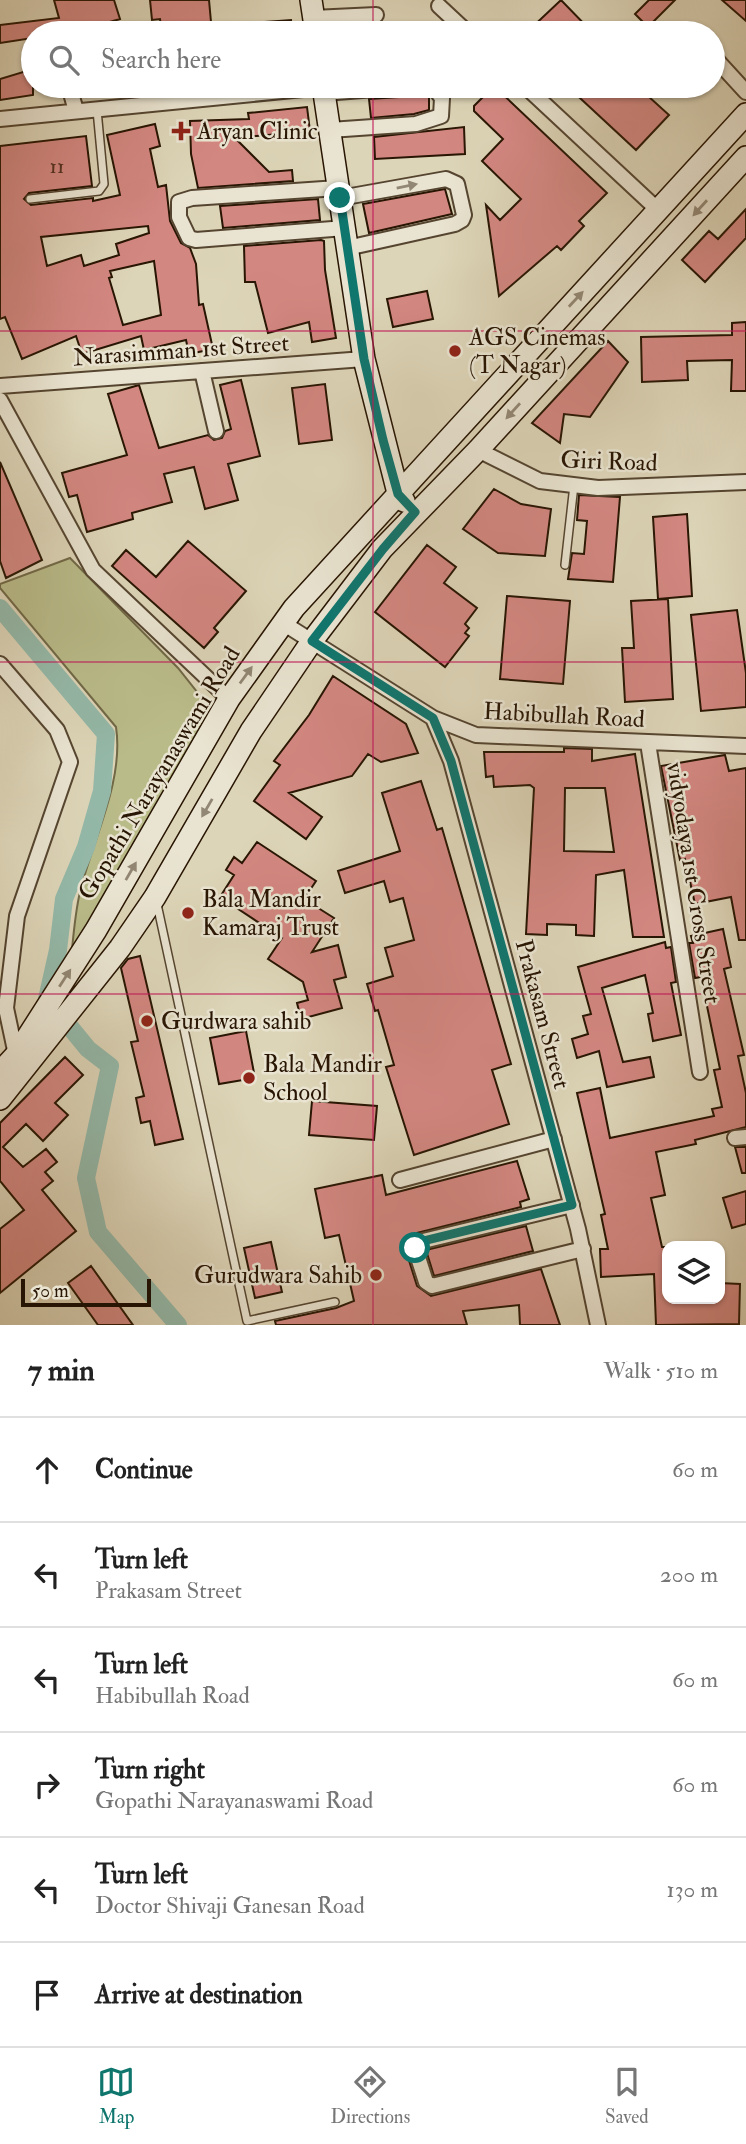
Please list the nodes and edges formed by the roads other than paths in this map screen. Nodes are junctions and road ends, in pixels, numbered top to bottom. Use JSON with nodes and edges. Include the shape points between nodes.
{"nodes":[{"id":1,"x":439,"y":6,"type":"dead end"},
{"id":2,"x":376,"y":15,"type":"dead end"},
{"id":3,"x":313,"y":17,"type":"edge"},
{"id":4,"x":455,"y":21,"type":"edge"},
{"id":5,"x":725,"y":70,"type":"edge"},
{"id":6,"x":746,"y":92,"type":"edge"},
{"id":7,"x":72,"y":98,"type":"edge"},
{"id":8,"x":150,"y":98,"type":"edge"},
{"id":9,"x":220,"y":98,"type":"edge"},
{"id":10,"x":325,"y":98,"type":"edge"},
{"id":11,"x":442,"y":98,"type":"edge"},
{"id":12,"x":538,"y":98,"type":"edge"},
{"id":13,"x":152,"y":104,"type":"junction"},
{"id":14,"x":97,"y":109,"type":"junction"},
{"id":15,"x":76,"y":111,"type":"junction"},
{"id":16,"x":746,"y":114,"type":"edge"},
{"id":17,"x":0,"y":119,"type":"edge"},
{"id":18,"x":330,"y":130,"type":"junction"},
{"id":19,"x":746,"y":157,"type":"edge"},
{"id":20,"x":339,"y":193,"type":"junction"},
{"id":21,"x":30,"y":199,"type":"dead end"},
{"id":22,"x":659,"y":210,"type":"junction"},
{"id":23,"x":346,"y":238,"type":"junction"},
{"id":24,"x":364,"y":359,"type":"junction"},
{"id":25,"x":202,"y":371,"type":"junction"},
{"id":26,"x":0,"y":386,"type":"edge"},
{"id":27,"x":0,"y":400,"type":"edge"},
{"id":28,"x":216,"y":431,"type":"dead end"},
{"id":29,"x":478,"y":450,"type":"junction"},
{"id":30,"x":746,"y":482,"type":"edge"},
{"id":31,"x":574,"y":485,"type":"junction"},
{"id":32,"x":398,"y":494,"type":"junction"},
{"id":33,"x":415,"y":512,"type":"junction"},
{"id":34,"x":565,"y":565,"type":"dead end"},
{"id":35,"x":283,"y":623,"type":"junction"},
{"id":36,"x":312,"y":641,"type":"junction"},
{"id":37,"x":0,"y":664,"type":"edge"},
{"id":38,"x":229,"y":699,"type":"junction"},
{"id":39,"x":433,"y":718,"type":"junction"},
{"id":40,"x":648,"y":743,"type":"junction"},
{"id":41,"x":746,"y":746,"type":"edge"},
{"id":42,"x":198,"y":755,"type":"junction"},
{"id":43,"x":227,"y":772,"type":"junction"},
{"id":44,"x":155,"y":897,"type":"junction"},
{"id":45,"x":43,"y":1031,"type":"junction"},
{"id":46,"x":16,"y":1055,"type":"junction"},
{"id":47,"x":0,"y":1072,"type":"edge"},
{"id":48,"x":700,"y":1072,"type":"dead end"},
{"id":49,"x":0,"y":1100,"type":"edge"},
{"id":50,"x":554,"y":1139,"type":"junction"},
{"id":51,"x":400,"y":1180,"type":"dead end"},
{"id":52,"x":572,"y":1205,"type":"junction"},
{"id":53,"x":583,"y":1249,"type":"junction"},
{"id":54,"x":335,"y":1302,"type":"dead end"},
{"id":55,"x":598,"y":1325,"type":"edge"}],
"edges":[{"from":1,"to":4,"type":"street"},
{"from":2,"to":3,"type":"street"},
{"from":5,"to":6,"type":"street"},
{"from":7,"to":15,"type":"street"},
{"from":8,"to":13,"type":"street"},
{"from":9,"to":13,"type":"street"},
{"from":10,"to":18,"type":"main road"},
{"from":11,"to":18,"type":"street","via":[[441,116],[416,124]]},
{"from":12,"to":22,"type":"street"},
{"from":13,"to":14,"type":"street"},
{"from":14,"to":15,"type":"street"},
{"from":14,"to":21,"type":"lane","via":[[104,184],[99,191]]},
{"from":15,"to":17,"type":"street"},
{"from":16,"to":22,"type":"main road","name":"Gopathi Narayanaswami Road"},
{"from":18,"to":20,"type":"main road"},
{"from":19,"to":29,"type":"main road","one_way":true},
{"from":20,"to":23,"type":"main road"},
{"from":20,"to":23,"type":"street","one_way":true,"via":[[446,179],[457,184],[464,215],[454,224]]},
{"from":20,"to":23,"type":"street","via":[[192,198],[179,202],[179,217],[189,238],[196,240]]},
{"from":32,"to":22,"type":"main road","name":"Gopathi Narayanaswami Road","one_way":true},
{"from":23,"to":24,"type":"main road"},
{"from":24,"to":25,"type":"street","name":"Narasimman 1st Street"},
{"from":24,"to":32,"type":"main road"},
{"from":25,"to":26,"type":"street","name":"Narasimman 1st Street"},
{"from":25,"to":28,"type":"street"},
{"from":27,"to":38,"type":"street","via":[[93,570]]},
{"from":29,"to":31,"type":"street","name":"Giri Road","via":[[540,481]]},
{"from":29,"to":33,"type":"main road"},
{"from":30,"to":31,"type":"street","name":"Giri Road"},
{"from":31,"to":34,"type":"lane"},
{"from":32,"to":33,"type":"main road"},
{"from":32,"to":35,"type":"main road","name":"Gopathi Narayanaswami Road"},
{"from":33,"to":36,"type":"main road"},
{"from":35,"to":36,"type":"street","name":"Habibullah Road"},
{"from":38,"to":35,"type":"main road","name":"Gopathi Narayanaswami Road","one_way":true},
{"from":36,"to":39,"type":"street","name":"Habibullah Road"},
{"from":36,"to":43,"type":"main road"},
{"from":37,"to":46,"type":"street","via":[[57,730],[70,762],[17,916],[6,1008]]},
{"from":38,"to":42,"type":"main road","name":"Gopathi Narayanaswami Road"},
{"from":39,"to":40,"type":"street","name":"Habibullah Road","via":[[476,735]]},
{"from":39,"to":50,"type":"street","name":"Prakasam Street","via":[[451,761]]},
{"from":40,"to":41,"type":"street","name":"Habibullah Road"},
{"from":40,"to":48,"type":"street","name":"vidyodaya 1st Cross Street"},
{"from":42,"to":43,"type":"main road"},
{"from":45,"to":42,"type":"main road","name":"Gopathi Narayanaswami Road","one_way":true},
{"from":43,"to":44,"type":"main road","one_way":true},
{"from":44,"to":45,"type":"main road","via":[[90,989]]},
{"from":44,"to":54,"type":"lane","via":[[247,1321]]},
{"from":45,"to":46,"type":"main road"},
{"from":45,"to":49,"type":"main road"},
{"from":46,"to":47,"type":"main road"},
{"from":50,"to":51,"type":"street"},
{"from":50,"to":52,"type":"street","name":"Prakasam Street"},
{"from":52,"to":53,"type":"street","name":"Prakasam Street"},
{"from":52,"to":53,"type":"street","via":[[419,1242],[415,1248],[426,1282],[432,1286]]},
{"from":53,"to":55,"type":"street","name":"Prakasam Street"}]}
